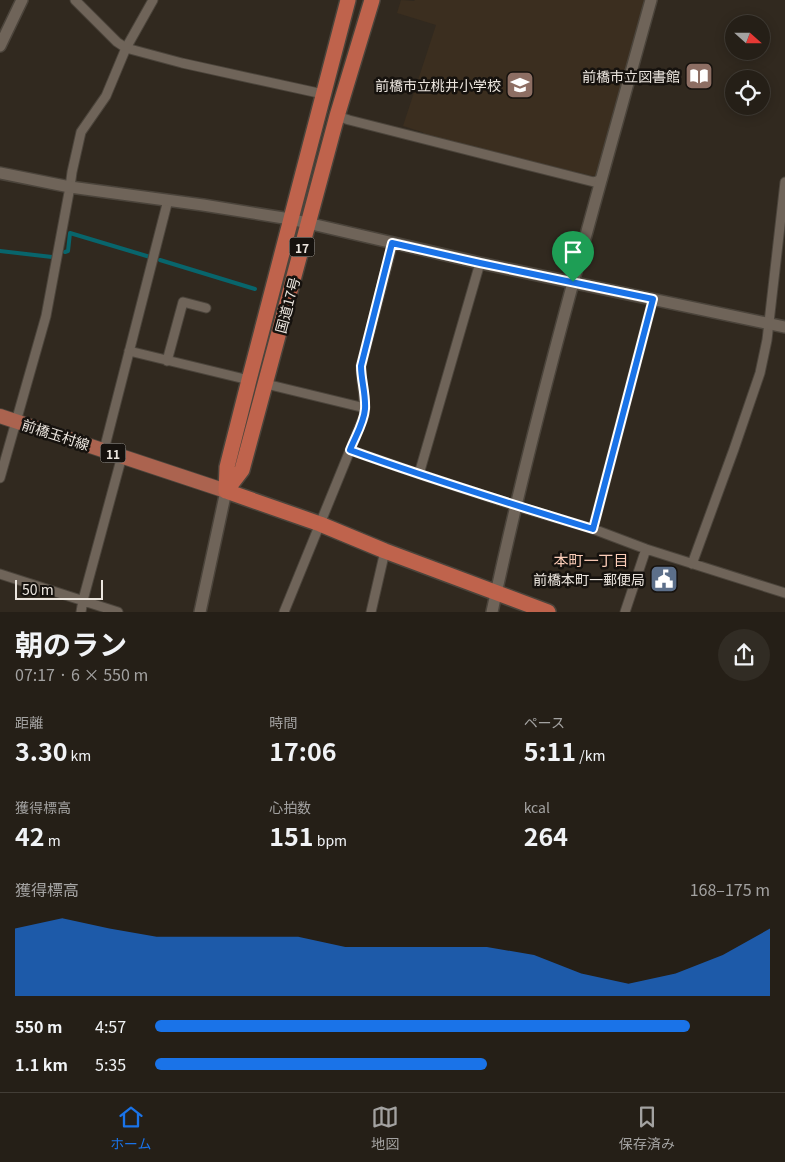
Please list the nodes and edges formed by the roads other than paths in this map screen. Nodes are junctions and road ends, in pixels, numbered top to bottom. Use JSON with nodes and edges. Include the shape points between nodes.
{"nodes":[{"id":1,"x":22,"y":0,"type":"edge"},
{"id":2,"x":75,"y":0,"type":"edge"},
{"id":3,"x":153,"y":0,"type":"edge"},
{"id":4,"x":348,"y":0,"type":"edge"},
{"id":5,"x":372,"y":0,"type":"edge"},
{"id":6,"x":651,"y":0,"type":"edge"},
{"id":7,"x":0,"y":46,"type":"edge"},
{"id":8,"x":126,"y":48,"type":"junction"},
{"id":9,"x":323,"y":94,"type":"junction"},
{"id":10,"x":337,"y":116,"type":"junction"},
{"id":11,"x":0,"y":173,"type":"edge"},
{"id":12,"x":602,"y":179,"type":"junction"},
{"id":13,"x":785,"y":182,"type":"edge"},
{"id":14,"x":70,"y":187,"type":"junction"},
{"id":15,"x":168,"y":200,"type":"junction"},
{"id":16,"x":290,"y":219,"type":"junction"},
{"id":17,"x":308,"y":223,"type":"junction"},
{"id":18,"x":392,"y":243,"type":"junction"},
{"id":19,"x":480,"y":263,"type":"junction"},
{"id":20,"x":573,"y":282,"type":"junction"},
{"id":21,"x":653,"y":299,"type":"junction"},
{"id":22,"x":206,"y":308,"type":"dead end"},
{"id":23,"x":769,"y":324,"type":"junction"},
{"id":24,"x":785,"y":327,"type":"edge"},
{"id":25,"x":129,"y":351,"type":"junction"},
{"id":26,"x":168,"y":361,"type":"junction"},
{"id":27,"x":249,"y":380,"type":"junction"},
{"id":28,"x":266,"y":384,"type":"junction"},
{"id":29,"x":365,"y":408,"type":"junction"},
{"id":30,"x":0,"y":416,"type":"edge"},
{"id":31,"x":17,"y":421,"type":"junction"},
{"id":32,"x":104,"y":450,"type":"junction"},
{"id":33,"x":350,"y":450,"type":"junction"},
{"id":34,"x":122,"y":456,"type":"junction"},
{"id":35,"x":419,"y":474,"type":"junction"},
{"id":36,"x":0,"y":478,"type":"edge"},
{"id":37,"x":226,"y":491,"type":"junction"},
{"id":38,"x":516,"y":506,"type":"junction"},
{"id":39,"x":320,"y":524,"type":"junction"},
{"id":40,"x":593,"y":529,"type":"junction"},
{"id":41,"x":646,"y":549,"type":"junction"},
{"id":42,"x":385,"y":551,"type":"junction"},
{"id":43,"x":692,"y":564,"type":"junction"},
{"id":44,"x":0,"y":574,"type":"edge"},
{"id":45,"x":785,"y":592,"type":"edge"},
{"id":46,"x":496,"y":594,"type":"junction"},
{"id":47,"x":82,"y":600,"type":"junction"},
{"id":48,"x":81,"y":612,"type":"edge"},
{"id":49,"x":118,"y":612,"type":"edge"},
{"id":50,"x":200,"y":612,"type":"edge"},
{"id":51,"x":284,"y":612,"type":"edge"},
{"id":52,"x":371,"y":612,"type":"edge"},
{"id":53,"x":492,"y":612,"type":"edge"},
{"id":54,"x":548,"y":612,"type":"edge"},
{"id":55,"x":624,"y":612,"type":"edge"}],
"edges":[{"from":1,"to":7,"type":"street"},
{"from":2,"to":8,"type":"street"},
{"from":3,"to":8,"type":"street"},
{"from":4,"to":9,"type":"highway","name":"国道17号","number":"17"},
{"from":5,"to":10,"type":"highway","name":"国道17号","number":"17"},
{"from":6,"to":12,"type":"street"},
{"from":8,"to":9,"type":"street"},
{"from":8,"to":14,"type":"street","via":[[106,96],[81,132]]},
{"from":9,"to":16,"type":"highway","name":"国道17号","number":"17"},
{"from":10,"to":12,"type":"street","via":[[594,182]]},
{"from":10,"to":17,"type":"highway","name":"国道17号","number":"17"},
{"from":11,"to":14,"type":"street"},
{"from":12,"to":20,"type":"street"},
{"from":13,"to":23,"type":"street"},
{"from":14,"to":15,"type":"street"},
{"from":14,"to":31,"type":"street","via":[[46,316]]},
{"from":15,"to":16,"type":"street"},
{"from":15,"to":25,"type":"street"},
{"from":16,"to":17,"type":"street"},
{"from":16,"to":27,"type":"highway","name":"国道17号","number":"17"},
{"from":17,"to":18,"type":"street"},
{"from":17,"to":28,"type":"highway","name":"国道17号","number":"17"},
{"from":18,"to":19,"type":"street"},
{"from":18,"to":29,"type":"street","via":[[361,366]]},
{"from":19,"to":20,"type":"street"},
{"from":19,"to":35,"type":"street"},
{"from":20,"to":21,"type":"street"},
{"from":20,"to":38,"type":"street"},
{"from":21,"to":23,"type":"street"},
{"from":21,"to":40,"type":"street"},
{"from":22,"to":26,"type":"street","via":[[183,302]]},
{"from":23,"to":24,"type":"street"},
{"from":23,"to":43,"type":"street","via":[[760,373]]},
{"from":25,"to":26,"type":"street"},
{"from":25,"to":32,"type":"street"},
{"from":26,"to":27,"type":"street"},
{"from":27,"to":37,"type":"highway","name":"国道17号","number":"17","via":[[227,467]]},
{"from":28,"to":29,"type":"street"},
{"from":28,"to":37,"type":"highway","name":"国道17号","number":"17","via":[[242,470]]},
{"from":29,"to":33,"type":"street"},
{"from":30,"to":31,"type":"main road","name":"前橋玉村線","number":"11"},
{"from":31,"to":32,"type":"main road","name":"前橋玉村線","number":"11"},
{"from":31,"to":36,"type":"street"},
{"from":32,"to":34,"type":"main road","name":"前橋玉村線","number":"11"},
{"from":33,"to":35,"type":"street"},
{"from":33,"to":39,"type":"street"},
{"from":34,"to":37,"type":"main road","name":"前橋玉村線","number":"11"},
{"from":34,"to":47,"type":"street"},
{"from":35,"to":38,"type":"street"},
{"from":37,"to":39,"type":"highway"},
{"from":37,"to":50,"type":"street"},
{"from":38,"to":40,"type":"street"},
{"from":38,"to":46,"type":"street"},
{"from":39,"to":42,"type":"highway"},
{"from":39,"to":51,"type":"street"},
{"from":40,"to":41,"type":"street"},
{"from":41,"to":43,"type":"street"},
{"from":41,"to":55,"type":"street"},
{"from":42,"to":46,"type":"highway"},
{"from":42,"to":52,"type":"street"},
{"from":43,"to":45,"type":"street"},
{"from":44,"to":47,"type":"street"},
{"from":46,"to":53,"type":"street"},
{"from":46,"to":54,"type":"highway"},
{"from":47,"to":48,"type":"street"},
{"from":47,"to":49,"type":"street"}]}
